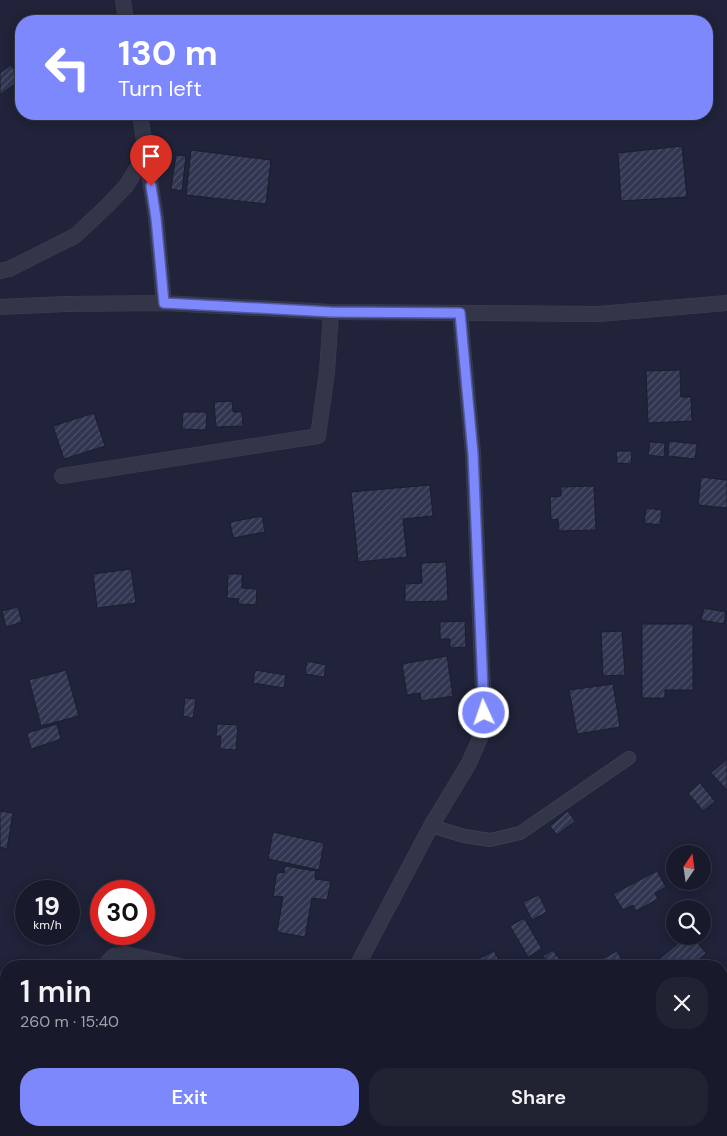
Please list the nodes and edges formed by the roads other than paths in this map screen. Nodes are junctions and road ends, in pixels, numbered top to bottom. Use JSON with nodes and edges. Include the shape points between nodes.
{"nodes":[{"id":1,"x":123,"y":0,"type":"edge"},
{"id":2,"x":125,"y":15,"type":"edge"},
{"id":3,"x":141,"y":120,"type":"edge"},
{"id":4,"x":146,"y":154,"type":"junction"},
{"id":5,"x":0,"y":271,"type":"edge"},
{"id":6,"x":164,"y":303,"type":"junction"},
{"id":7,"x":727,"y":304,"type":"edge"},
{"id":8,"x":0,"y":307,"type":"edge"},
{"id":9,"x":331,"y":312,"type":"junction"},
{"id":10,"x":460,"y":313,"type":"junction"},
{"id":11,"x":62,"y":476,"type":"dead end"},
{"id":12,"x":629,"y":758,"type":"dead end"},
{"id":13,"x":431,"y":826,"type":"junction"},
{"id":14,"x":110,"y":960,"type":"edge"},
{"id":15,"x":152,"y":960,"type":"edge"},
{"id":16,"x":360,"y":960,"type":"edge"}],
"edges":[{"from":1,"to":2,"type":"street"},
{"from":3,"to":4,"type":"street"},
{"from":4,"to":5,"type":"street","via":[[126,186],[75,236]]},
{"from":4,"to":6,"type":"street"},
{"from":6,"to":8,"type":"street"},
{"from":6,"to":9,"type":"street"},
{"from":7,"to":10,"type":"street","via":[[600,314]]},
{"from":9,"to":10,"type":"street"},
{"from":9,"to":11,"type":"street","via":[[318,436]]},
{"from":10,"to":13,"type":"street","via":[[473,454],[484,713],[480,738],[469,763]]},
{"from":12,"to":13,"type":"lane","via":[[520,833],[490,840]]},
{"from":13,"to":16,"type":"street"},
{"from":14,"to":15,"type":"street","via":[[125,954]]}]}
